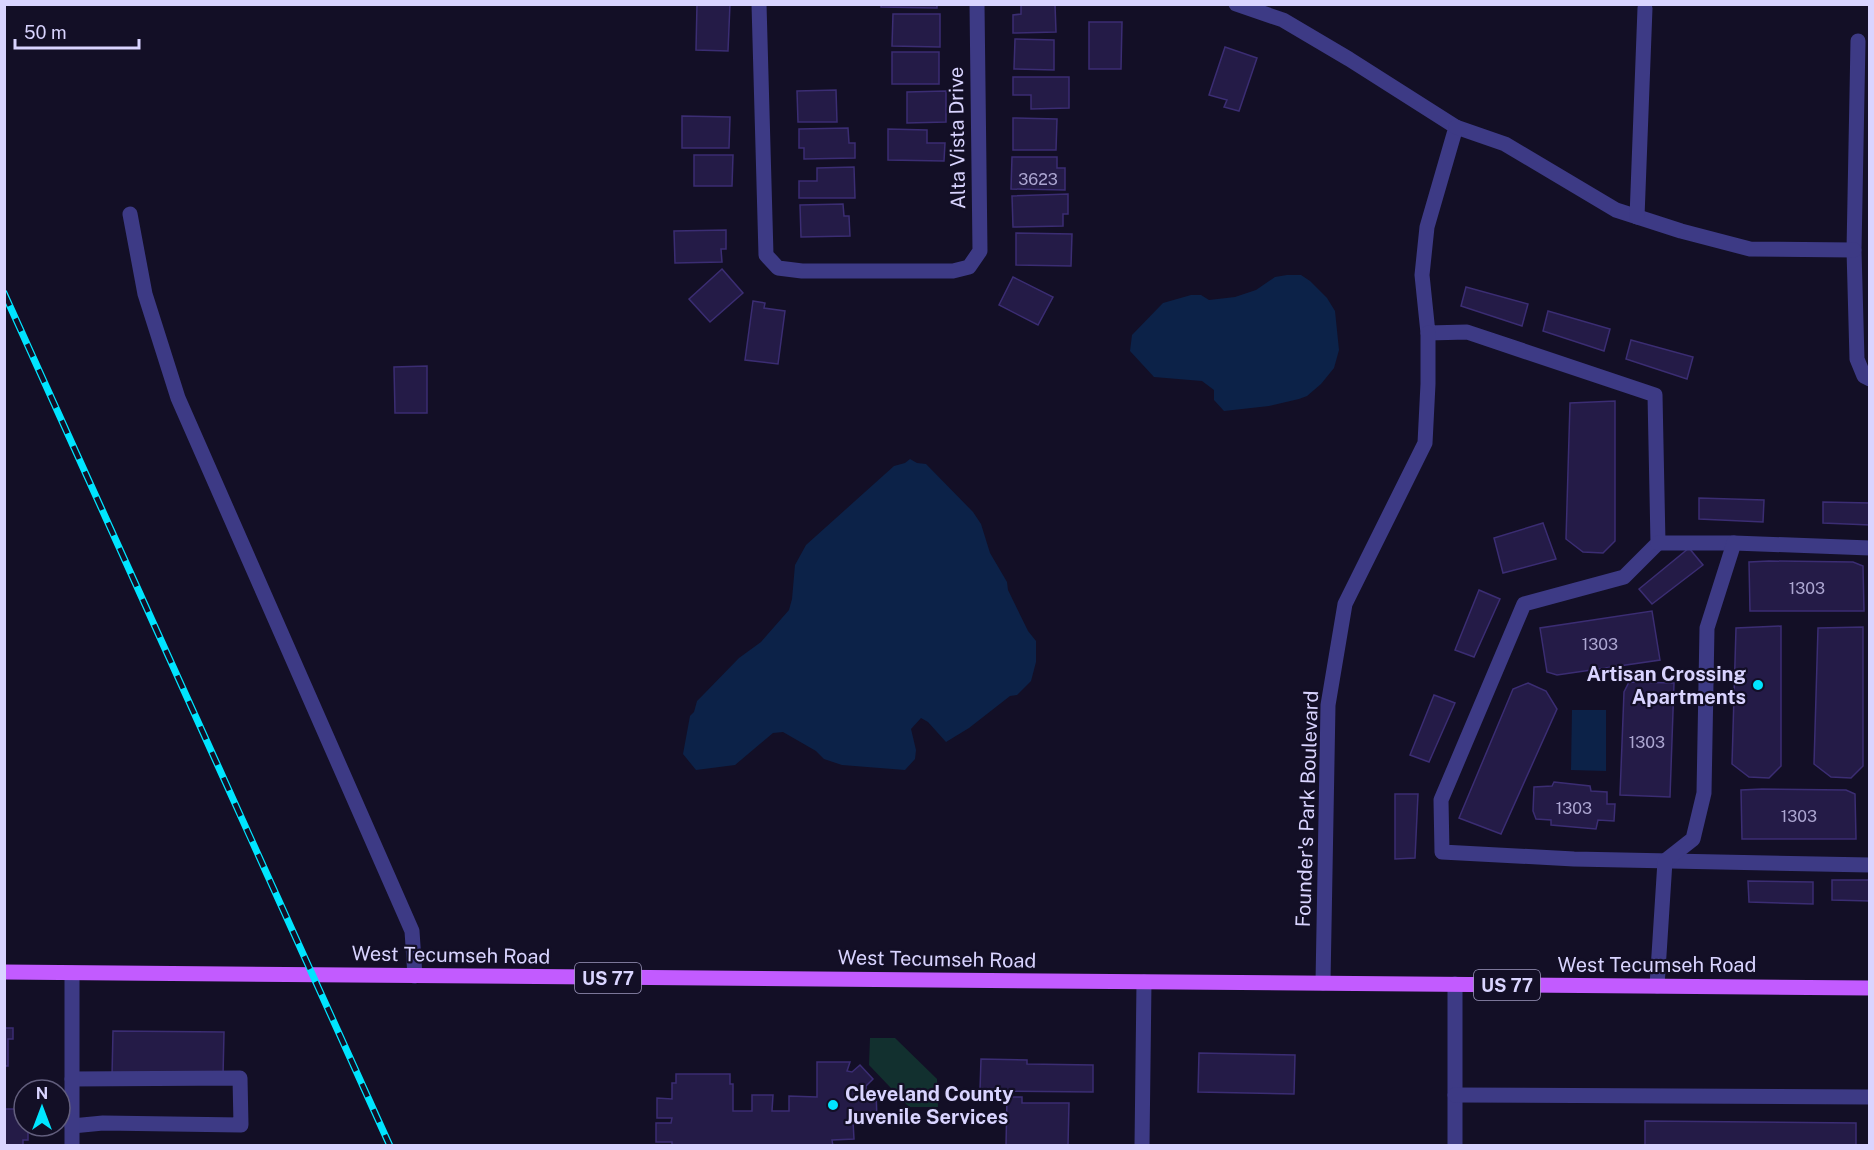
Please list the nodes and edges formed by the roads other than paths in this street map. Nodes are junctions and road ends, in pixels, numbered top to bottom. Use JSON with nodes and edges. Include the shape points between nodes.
{"nodes":[{"id":1,"x":759,"y":4,"type":"edge"},
{"id":2,"x":976,"y":4,"type":"edge"},
{"id":3,"x":1236,"y":4,"type":"edge"},
{"id":4,"x":1645,"y":8,"type":"dead end"},
{"id":5,"x":1858,"y":41,"type":"dead end"},
{"id":6,"x":1456,"y":127,"type":"junction"},
{"id":7,"x":130,"y":214,"type":"dead end"},
{"id":8,"x":1637,"y":217,"type":"junction"},
{"id":9,"x":1854,"y":250,"type":"junction"},
{"id":10,"x":1428,"y":333,"type":"junction"},
{"id":11,"x":1869,"y":379,"type":"edge"},
{"id":12,"x":1658,"y":543,"type":"junction"},
{"id":13,"x":1734,"y":543,"type":"junction"},
{"id":14,"x":1869,"y":548,"type":"edge"},
{"id":15,"x":1665,"y":861,"type":"junction"},
{"id":16,"x":1869,"y":865,"type":"edge"},
{"id":17,"x":4,"y":972,"type":"edge"},
{"id":18,"x":72,"y":973,"type":"junction"},
{"id":19,"x":415,"y":976,"type":"junction"},
{"id":20,"x":1144,"y":982,"type":"junction"},
{"id":21,"x":1323,"y":983,"type":"junction"},
{"id":22,"x":1455,"y":984,"type":"junction"},
{"id":23,"x":1657,"y":986,"type":"junction"},
{"id":24,"x":1869,"y":988,"type":"edge"},
{"id":25,"x":72,"y":1078,"type":"edge"},
{"id":26,"x":72,"y":1079,"type":"edge"},
{"id":27,"x":1455,"y":1095,"type":"junction"},
{"id":28,"x":1869,"y":1097,"type":"edge"},
{"id":29,"x":72,"y":1126,"type":"edge"},
{"id":30,"x":1143,"y":1146,"type":"edge"},
{"id":31,"x":1455,"y":1146,"type":"edge"}],
"edges":[{"from":1,"to":2,"type":"street","name":"Alta Vista Drive","via":[[766,255],[778,268],[802,271],[953,271],[969,267],[980,251]]},
{"from":3,"to":6,"type":"street","via":[[1282,21]]},
{"from":4,"to":8,"type":"street"},
{"from":5,"to":9,"type":"street"},
{"from":6,"to":8,"type":"street","via":[[1505,144],[1617,210]]},
{"from":6,"to":10,"type":"street","name":"Founder's Park Boulevard","via":[[1427,227],[1422,275]]},
{"from":7,"to":19,"type":"street","via":[[145,294],[178,398],[412,931]]},
{"from":8,"to":9,"type":"street","via":[[1750,249]]},
{"from":9,"to":11,"type":"street","via":[[1857,359]]},
{"from":10,"to":12,"type":"street","via":[[1467,332],[1655,395]]},
{"from":10,"to":21,"type":"street","name":"Founder's Park Boulevard","via":[[1425,443],[1345,604],[1328,705]]},
{"from":12,"to":13,"type":"street"},
{"from":12,"to":15,"type":"street","via":[[1624,577],[1524,604],[1441,800],[1442,852]]},
{"from":13,"to":14,"type":"street"},
{"from":13,"to":15,"type":"street","via":[[1707,628],[1704,793],[1694,839]]},
{"from":15,"to":16,"type":"street"},
{"from":15,"to":23,"type":"street"},
{"from":17,"to":18,"type":"main road","name":"West Tecumseh Road","number":"US 77"},
{"from":18,"to":19,"type":"main road","name":"West Tecumseh Road","number":"US 77"},
{"from":18,"to":25,"type":"street"},
{"from":19,"to":20,"type":"main road","name":"West Tecumseh Road","number":"US 77"},
{"from":20,"to":21,"type":"main road","name":"West Tecumseh Road","number":"US 77"},
{"from":20,"to":30,"type":"street"},
{"from":21,"to":22,"type":"main road","name":"West Tecumseh Road","number":"US 77"},
{"from":22,"to":23,"type":"main road","name":"West Tecumseh Road","number":"US 77"},
{"from":22,"to":27,"type":"street"},
{"from":23,"to":24,"type":"main road","name":"West Tecumseh Road","number":"US 77"},
{"from":26,"to":29,"type":"street","via":[[240,1077],[241,1125]]},
{"from":27,"to":28,"type":"street"},
{"from":27,"to":31,"type":"street"}]}
